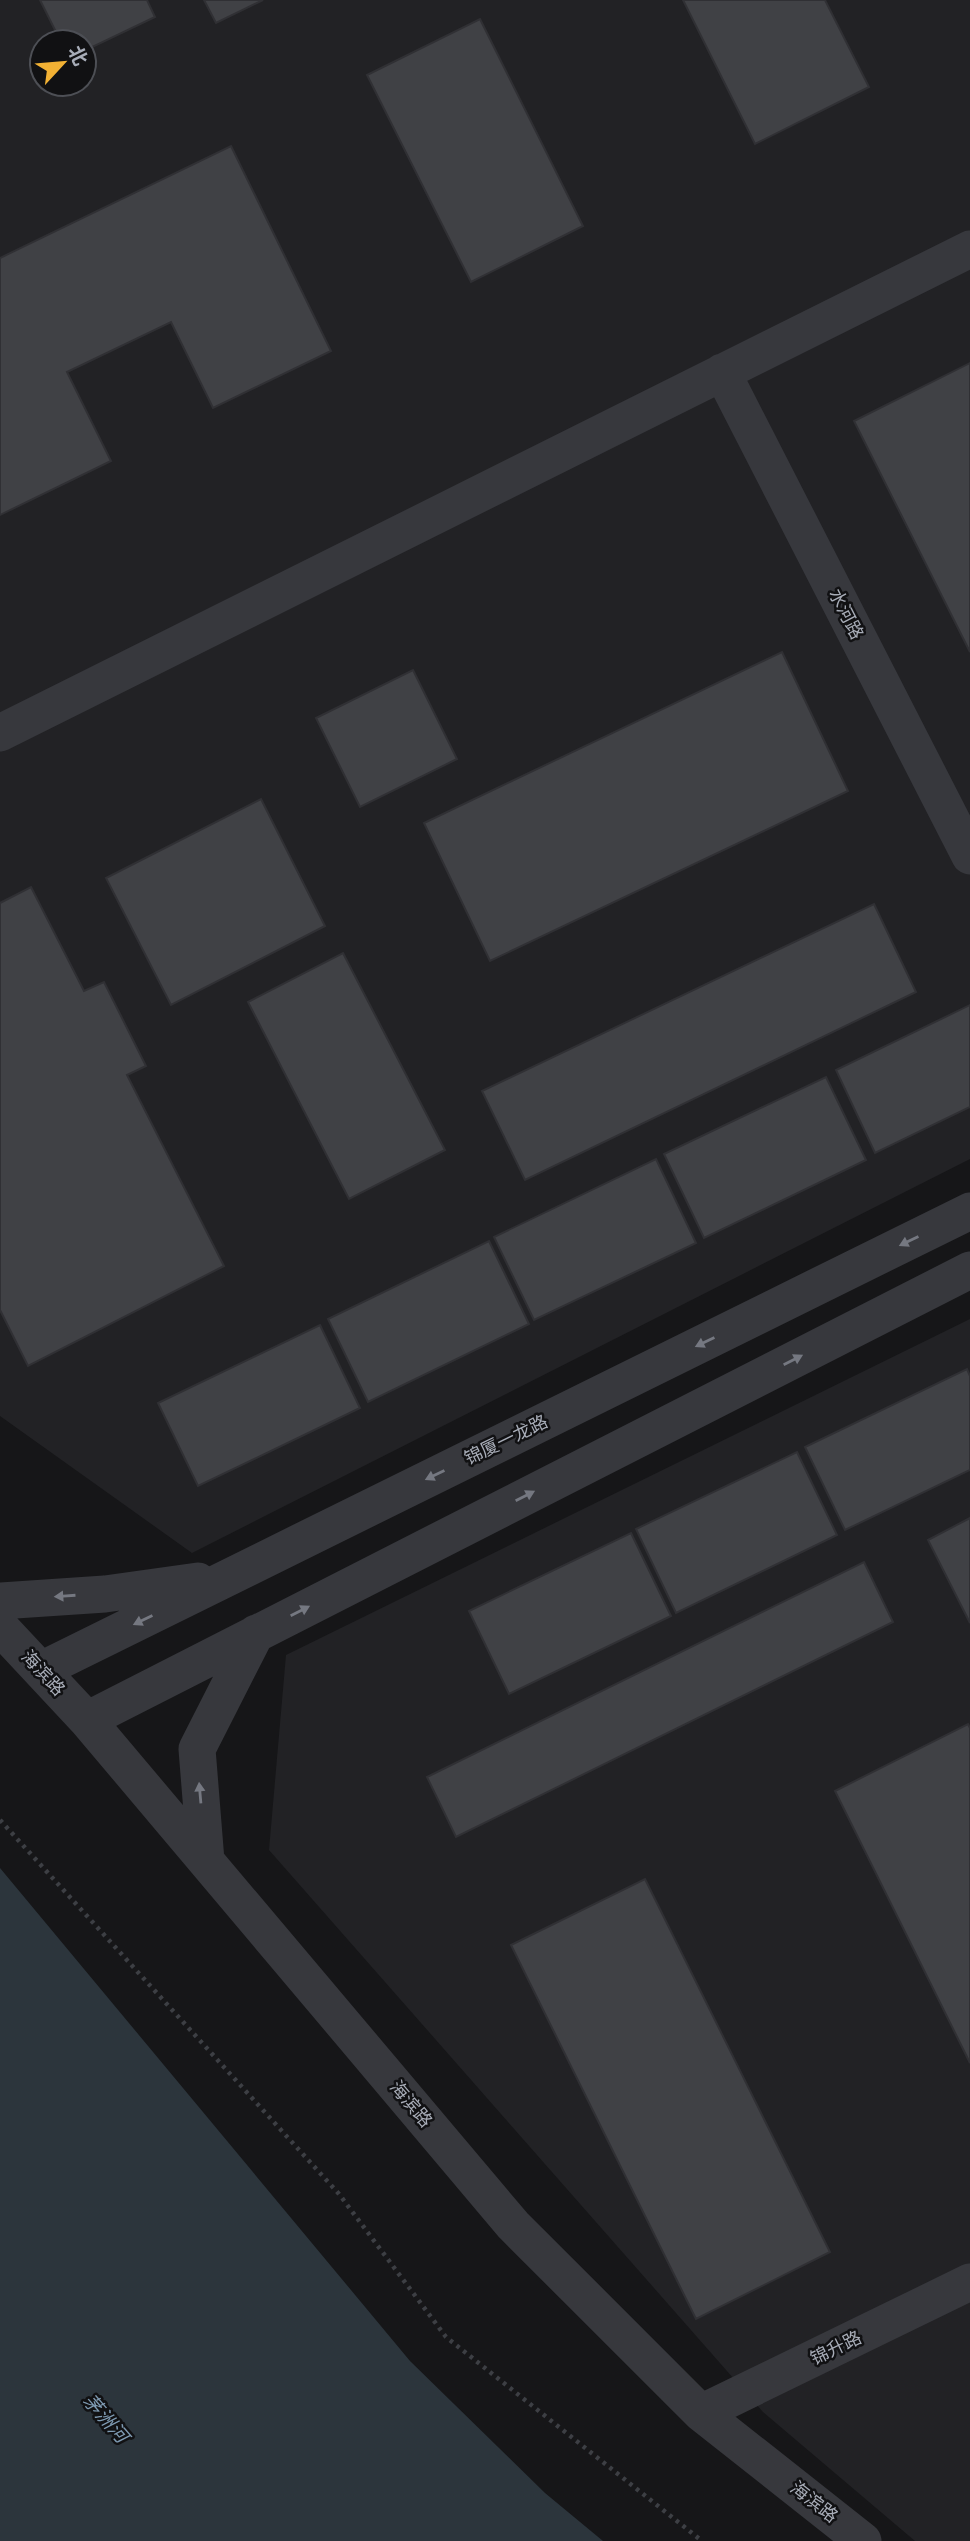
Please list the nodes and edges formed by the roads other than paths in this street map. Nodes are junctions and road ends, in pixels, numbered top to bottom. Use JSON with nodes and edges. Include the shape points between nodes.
{"nodes":[{"id":1,"x":970,"y":249,"type":"edge"},
{"id":2,"x":722,"y":373,"type":"junction"},
{"id":3,"x":0,"y":733,"type":"edge"},
{"id":4,"x":970,"y":856,"type":"edge"},
{"id":5,"x":970,"y":1210,"type":"edge"},
{"id":6,"x":970,"y":1270,"type":"edge"},
{"id":7,"x":230,"y":1577,"type":"junction"},
{"id":8,"x":0,"y":1601,"type":"edge"},
{"id":9,"x":0,"y":1627,"type":"edge"},
{"id":10,"x":256,"y":1633,"type":"junction"},
{"id":11,"x":41,"y":1670,"type":"junction"},
{"id":12,"x":87,"y":1720,"type":"junction"},
{"id":13,"x":206,"y":1861,"type":"junction"},
{"id":14,"x":970,"y":2283,"type":"edge"},
{"id":15,"x":701,"y":2413,"type":"junction"},
{"id":16,"x":863,"y":2541,"type":"edge"}],
"edges":[{"from":1,"to":2,"type":"street"},
{"from":2,"to":3,"type":"street"},
{"from":2,"to":4,"type":"street","name":"水河路"},
{"from":5,"to":7,"type":"street","name":"锦厦一龙路","one_way":true},
{"from":10,"to":6,"type":"street","one_way":true},
{"from":7,"to":8,"type":"street","one_way":true,"via":[[105,1594]]},
{"from":7,"to":11,"type":"street","name":"锦厦一龙路","one_way":true},
{"from":9,"to":11,"type":"street","name":"海滨路"},
{"from":10,"to":12,"type":"street"},
{"from":13,"to":10,"type":"street","one_way":true,"via":[[197,1749]]},
{"from":11,"to":12,"type":"street","name":"海滨路"},
{"from":12,"to":13,"type":"street","name":"海滨路"},
{"from":13,"to":15,"type":"street","name":"海滨路","via":[[513,2225]]},
{"from":14,"to":15,"type":"street","name":"锦升路"},
{"from":15,"to":16,"type":"street","name":"海滨路"}]}
